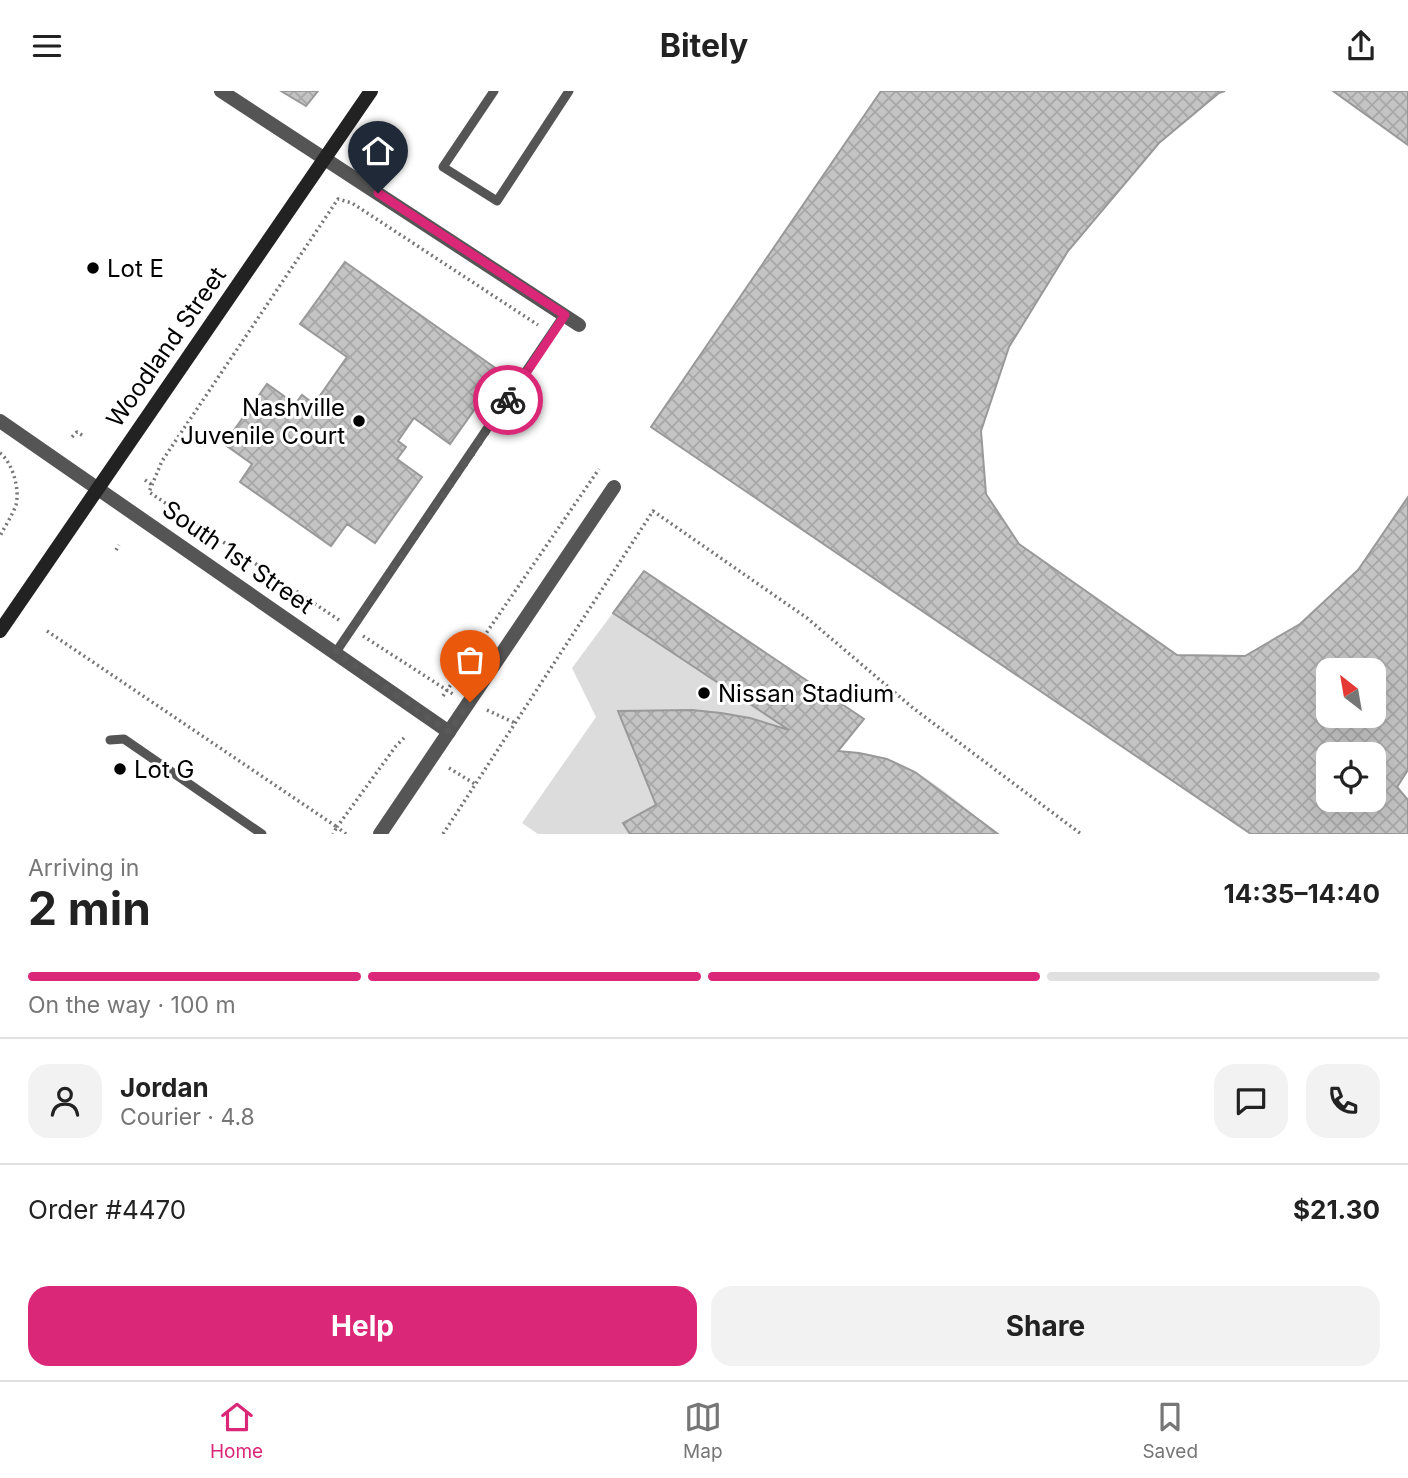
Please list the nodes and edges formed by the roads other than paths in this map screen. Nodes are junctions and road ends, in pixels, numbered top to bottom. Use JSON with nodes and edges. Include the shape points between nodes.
{"nodes":[{"id":1,"x":221,"y":91,"type":"edge"},
{"id":2,"x":371,"y":91,"type":"edge"},
{"id":3,"x":492,"y":91,"type":"edge"},
{"id":4,"x":569,"y":91,"type":"edge"},
{"id":5,"x":325,"y":158,"type":"junction"},
{"id":6,"x":565,"y":315,"type":"junction"},
{"id":7,"x":579,"y":325,"type":"dead end"},
{"id":8,"x":0,"y":421,"type":"edge"},
{"id":9,"x":614,"y":487,"type":"dead end"},
{"id":10,"x":96,"y":489,"type":"junction"},
{"id":11,"x":0,"y":631,"type":"edge"},
{"id":12,"x":336,"y":652,"type":"junction"},
{"id":13,"x":449,"y":732,"type":"junction"},
{"id":14,"x":110,"y":740,"type":"dead end"},
{"id":15,"x":262,"y":834,"type":"edge"},
{"id":16,"x":380,"y":834,"type":"edge"}],
"edges":[{"from":1,"to":5,"type":"street"},
{"from":2,"to":5,"type":"main road","name":"Woodland Street"},
{"from":3,"to":4,"type":"lane","via":[[443,167],[497,201]]},
{"from":5,"to":6,"type":"street"},
{"from":5,"to":10,"type":"main road","name":"Woodland Street"},
{"from":6,"to":7,"type":"street"},
{"from":6,"to":12,"type":"lane"},
{"from":8,"to":10,"type":"street","name":"South 1st Street"},
{"from":9,"to":13,"type":"street"},
{"from":10,"to":11,"type":"main road","name":"Woodland Street"},
{"from":10,"to":12,"type":"street","name":"South 1st Street"},
{"from":12,"to":13,"type":"street","name":"South 1st Street"},
{"from":13,"to":16,"type":"street"},
{"from":14,"to":15,"type":"lane","via":[[124,739]]}]}
